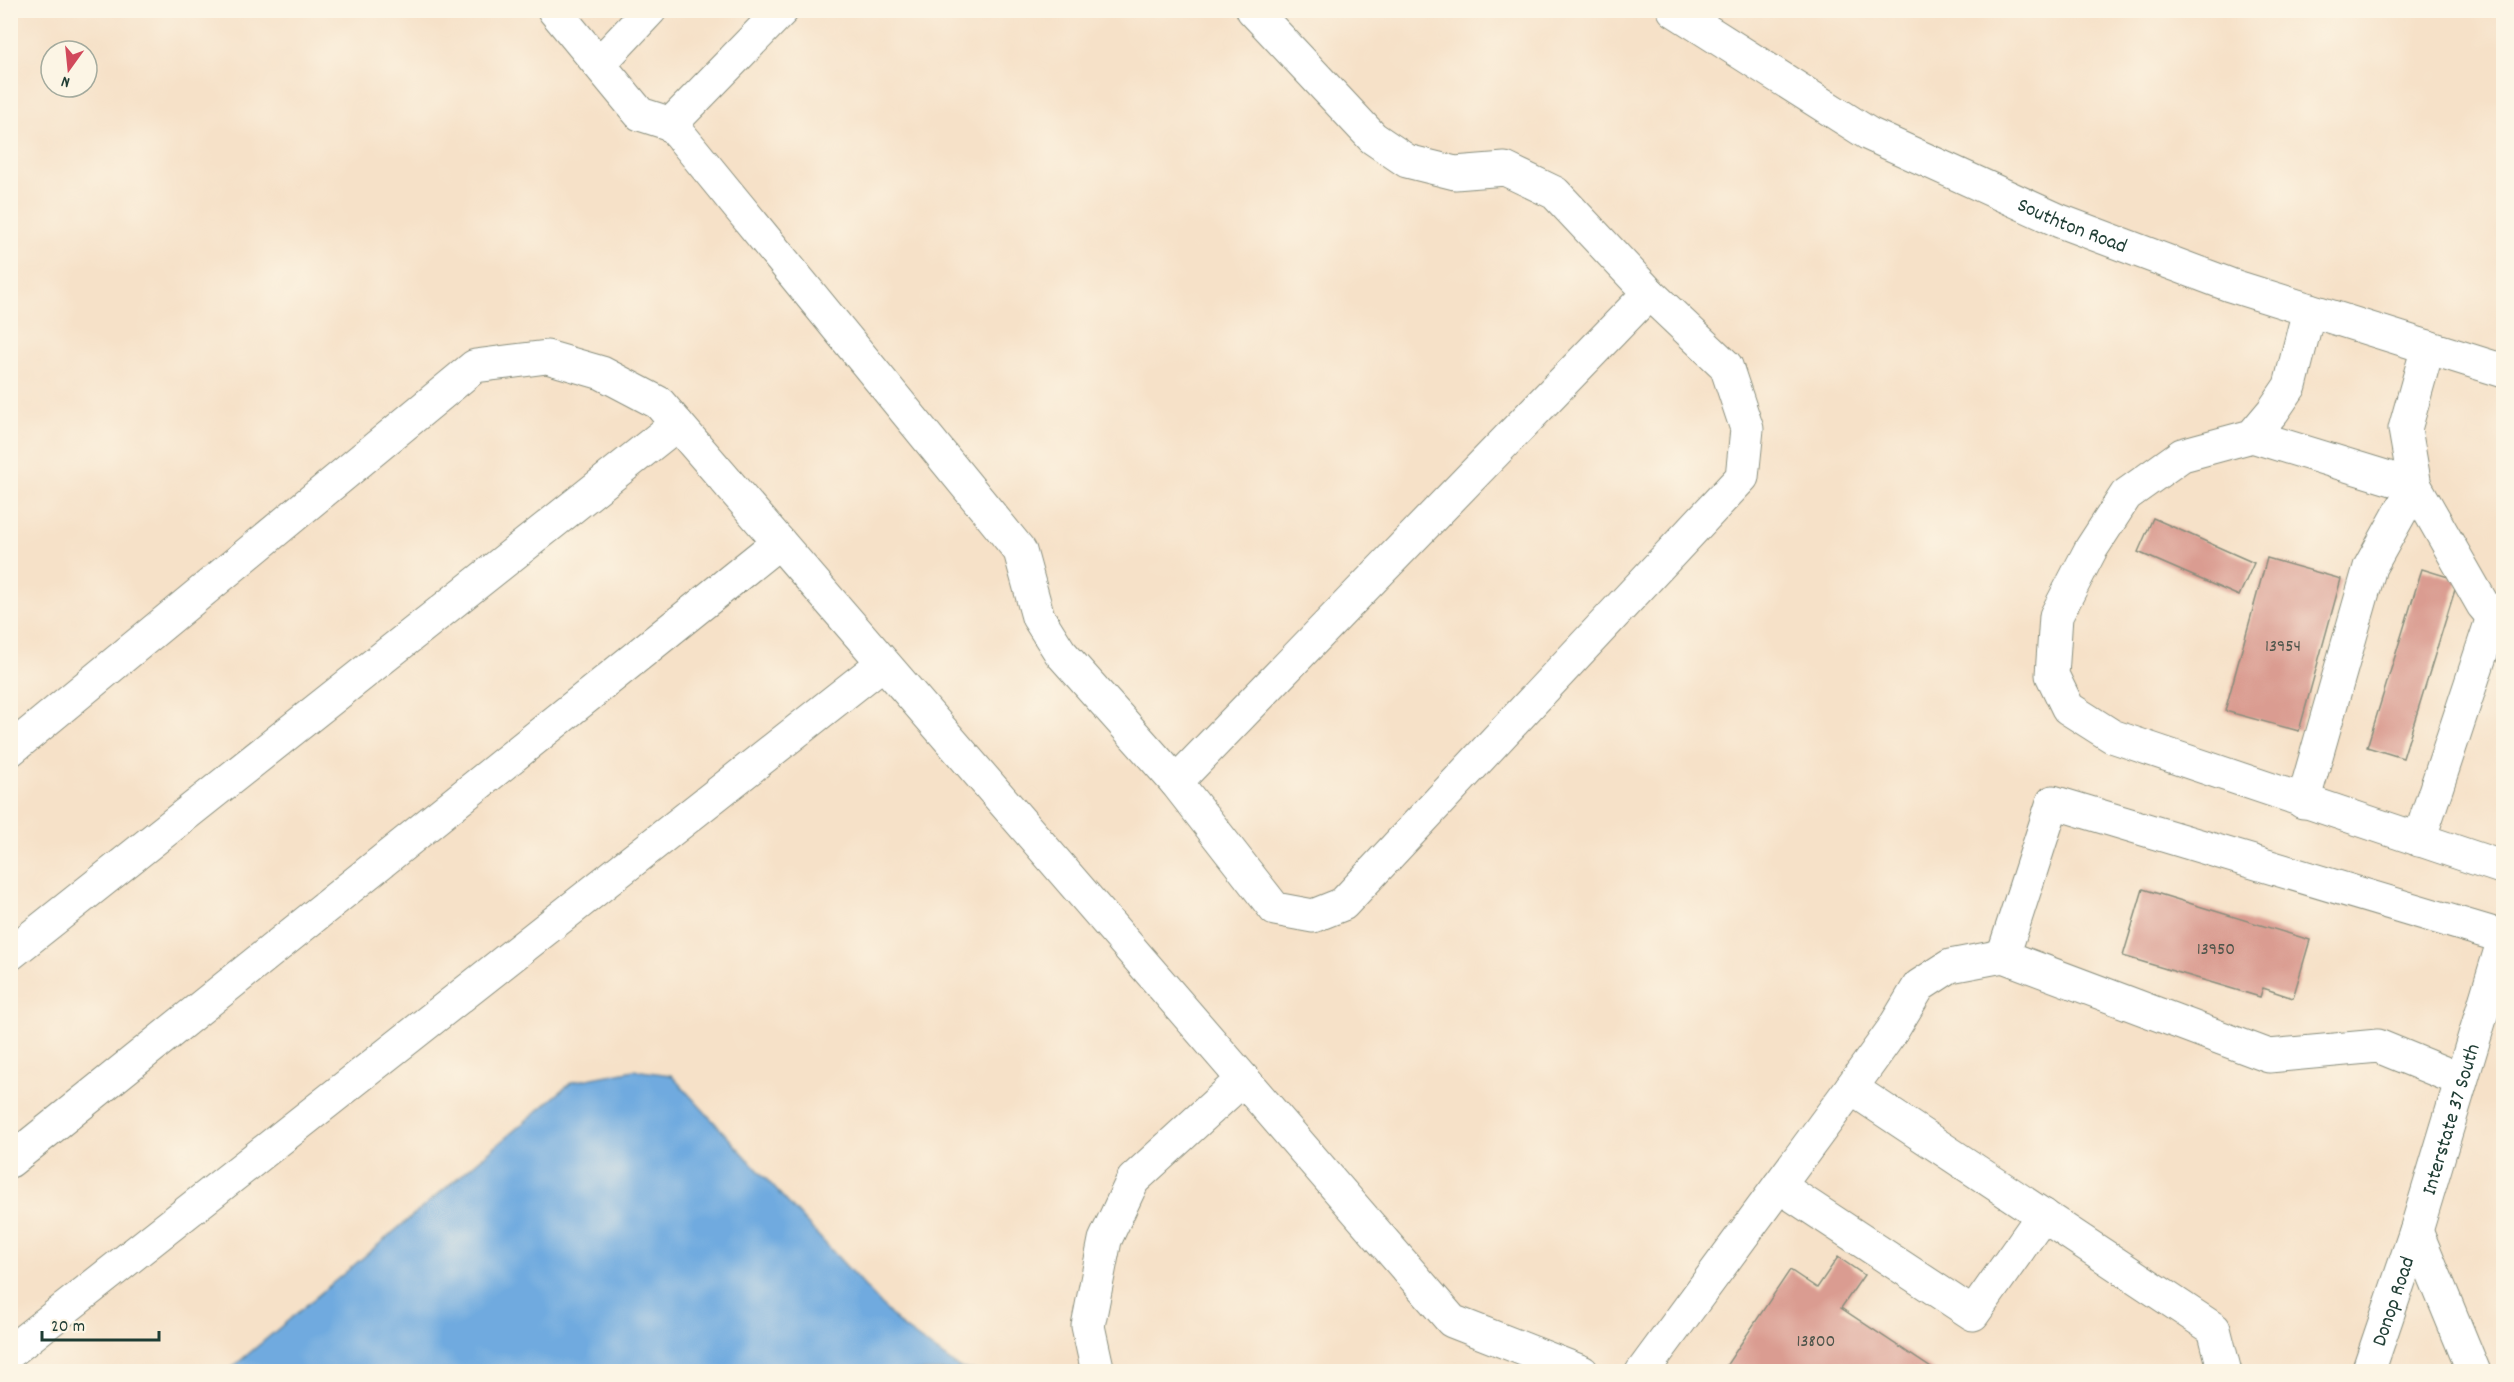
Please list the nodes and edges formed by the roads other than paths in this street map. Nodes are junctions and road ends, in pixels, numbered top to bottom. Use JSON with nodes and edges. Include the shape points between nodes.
{"nodes":[{"id":1,"x":554,"y":10,"type":"edge"},
{"id":2,"x":650,"y":10,"type":"edge"},
{"id":3,"x":783,"y":10,"type":"edge"},
{"id":4,"x":1674,"y":10,"type":"edge"},
{"id":5,"x":1264,"y":14,"type":"edge"},
{"id":6,"x":599,"y":64,"type":"junction"},
{"id":7,"x":671,"y":124,"type":"junction"},
{"id":8,"x":1649,"y":293,"type":"junction"},
{"id":9,"x":2309,"y":310,"type":"junction"},
{"id":10,"x":2428,"y":347,"type":"junction"},
{"id":11,"x":2504,"y":372,"type":"edge"},
{"id":12,"x":677,"y":424,"type":"junction"},
{"id":13,"x":2252,"y":436,"type":"junction"},
{"id":14,"x":2415,"y":486,"type":"junction"},
{"id":15,"x":779,"y":542,"type":"junction"},
{"id":16,"x":2498,"y":619,"type":"edge"},
{"id":17,"x":884,"y":663,"type":"junction"},
{"id":18,"x":10,"y":750,"type":"edge"},
{"id":19,"x":1176,"y":782,"type":"junction"},
{"id":20,"x":2304,"y":802,"type":"junction"},
{"id":21,"x":2419,"y":840,"type":"junction"},
{"id":22,"x":2504,"y":868,"type":"edge"},
{"id":23,"x":2504,"y":938,"type":"edge"},
{"id":24,"x":10,"y":954,"type":"edge"},
{"id":25,"x":2003,"y":956,"type":"junction"},
{"id":26,"x":1243,"y":1079,"type":"junction"},
{"id":27,"x":2461,"y":1080,"type":"junction"},
{"id":28,"x":1851,"y":1088,"type":"junction"},
{"id":29,"x":10,"y":1161,"type":"edge"},
{"id":30,"x":1779,"y":1186,"type":"junction"},
{"id":31,"x":2043,"y":1215,"type":"junction"},
{"id":32,"x":2416,"y":1231,"type":"junction"},
{"id":33,"x":10,"y":1352,"type":"edge"},
{"id":34,"x":1541,"y":1365,"type":"edge"},
{"id":35,"x":1098,"y":1371,"type":"edge"},
{"id":36,"x":1582,"y":1371,"type":"edge"},
{"id":37,"x":1642,"y":1371,"type":"edge"},
{"id":38,"x":2225,"y":1371,"type":"edge"},
{"id":39,"x":2368,"y":1371,"type":"edge"},
{"id":40,"x":2474,"y":1371,"type":"edge"}],
"edges":[{"from":1,"to":6,"type":"main road"},
{"from":2,"to":6,"type":"main road"},
{"from":3,"to":7,"type":"main road"},
{"from":4,"to":9,"type":"main road","name":"Southton Road","via":[[1869,134],[2060,220],[2230,285]]},
{"from":5,"to":8,"type":"main road","via":[[1373,138],[1407,160],[1455,173],[1505,169],[1555,194]]},
{"from":6,"to":7,"type":"main road","via":[[640,114]]},
{"from":7,"to":19,"type":"main road","via":[[1020,551],[1038,617],[1060,652]]},
{"from":8,"to":19,"type":"main road"},
{"from":8,"to":19,"type":"main road","via":[[1726,366],[1746,429],[1742,477],[1343,904],[1313,916],[1275,909]]},
{"from":9,"to":10,"type":"main road","name":"Southton Road"},
{"from":9,"to":13,"type":"main road","via":[[2290,386]]},
{"from":10,"to":11,"type":"main road","name":"Southton Road"},
{"from":10,"to":14,"type":"main road","via":[[2405,429]]},
{"from":12,"to":15,"type":"main road"},
{"from":12,"to":18,"type":"main road","via":[[659,404],[611,378],[547,357],[476,366]]},
{"from":12,"to":24,"type":"main road"},
{"from":13,"to":14,"type":"main road"},
{"from":13,"to":20,"type":"main road","via":[[2181,455],[2126,495],[2091,549],[2056,616],[2052,675],[2068,708],[2112,736]]},
{"from":14,"to":16,"type":"main road"},
{"from":14,"to":20,"type":"main road","via":[[2370,567]]},
{"from":15,"to":17,"type":"main road"},
{"from":15,"to":29,"type":"main road"},
{"from":16,"to":21,"type":"main road"},
{"from":17,"to":26,"type":"main road"},
{"from":17,"to":33,"type":"main road"},
{"from":20,"to":21,"type":"main road"},
{"from":21,"to":22,"type":"main road"},
{"from":23,"to":25,"type":"main road","via":[[2053,802]]},
{"from":23,"to":27,"type":"main road","name":"Interstate 37 South"},
{"from":25,"to":27,"type":"main road","via":[[2269,1056],[2378,1046]]},
{"from":25,"to":28,"type":"main road","via":[[1950,966],[1919,986]]},
{"from":26,"to":34,"type":"main road","via":[[1452,1321]]},
{"from":26,"to":35,"type":"main road","via":[[1132,1180],[1105,1240],[1088,1326]]},
{"from":27,"to":32,"type":"main road","name":"Interstate 37 South"},
{"from":28,"to":30,"type":"main road"},
{"from":28,"to":31,"type":"main road"},
{"from":30,"to":31,"type":"main road","via":[[1972,1314]]},
{"from":30,"to":37,"type":"main road"},
{"from":31,"to":38,"type":"main road","via":[[2214,1329]]},
{"from":32,"to":39,"type":"main road","name":"Donop Road"},
{"from":32,"to":40,"type":"main road"},
{"from":34,"to":36,"type":"main road"}]}
